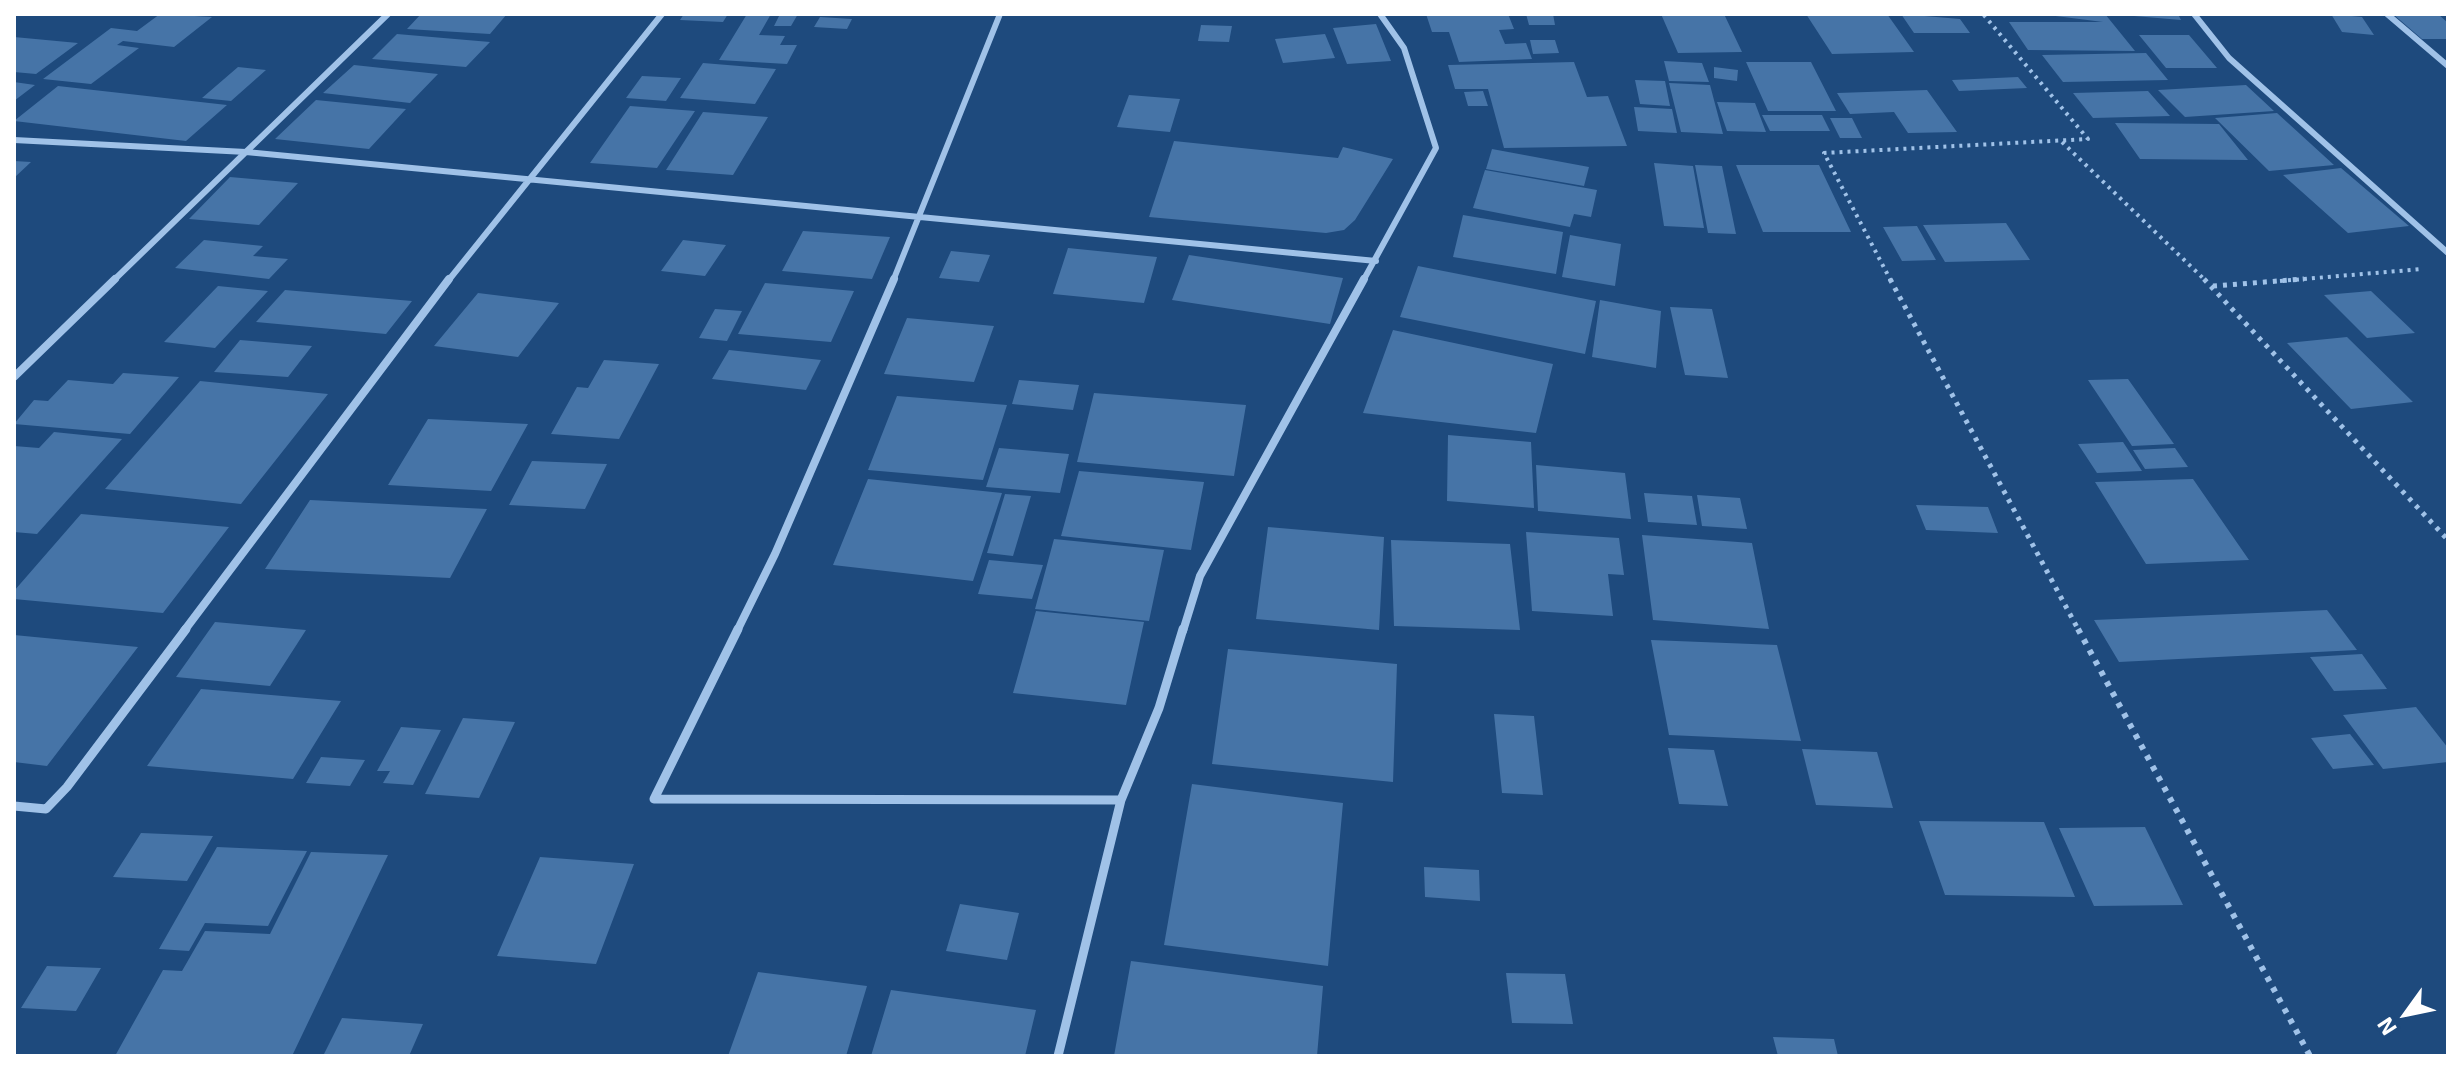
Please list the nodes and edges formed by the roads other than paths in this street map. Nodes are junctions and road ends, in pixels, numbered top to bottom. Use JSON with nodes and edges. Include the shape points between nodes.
{"nodes":[{"id":1,"x":388,"y":14,"type":"edge"},
{"id":2,"x":662,"y":14,"type":"edge"},
{"id":3,"x":1000,"y":14,"type":"edge"},
{"id":4,"x":1380,"y":14,"type":"edge"},
{"id":5,"x":2194,"y":14,"type":"edge"},
{"id":6,"x":2387,"y":14,"type":"edge"},
{"id":7,"x":2448,"y":66,"type":"edge"},
{"id":8,"x":14,"y":140,"type":"edge"},
{"id":9,"x":246,"y":152,"type":"junction"},
{"id":10,"x":530,"y":178,"type":"junction"},
{"id":11,"x":920,"y":219,"type":"junction"},
{"id":12,"x":2448,"y":253,"type":"edge"},
{"id":13,"x":1376,"y":261,"type":"junction"},
{"id":14,"x":14,"y":377,"type":"edge"},
{"id":15,"x":1121,"y":800,"type":"junction"},
{"id":16,"x":14,"y":806,"type":"edge"},
{"id":17,"x":1058,"y":1056,"type":"edge"}],
"edges":[{"from":1,"to":9,"type":"street"},
{"from":2,"to":10,"type":"street"},
{"from":3,"to":11,"type":"street"},
{"from":4,"to":13,"type":"street","via":[[1404,48],[1436,148]]},
{"from":5,"to":12,"type":"street","via":[[2229,58]]},
{"from":6,"to":7,"type":"street"},
{"from":8,"to":9,"type":"street"},
{"from":9,"to":10,"type":"street"},
{"from":9,"to":14,"type":"street"},
{"from":10,"to":11,"type":"street"},
{"from":10,"to":16,"type":"street","via":[[67,787],[46,809]]},
{"from":11,"to":13,"type":"street"},
{"from":11,"to":15,"type":"street","via":[[775,554],[654,799]]},
{"from":13,"to":15,"type":"street","via":[[1200,576],[1159,708]]},
{"from":15,"to":17,"type":"street"}]}
